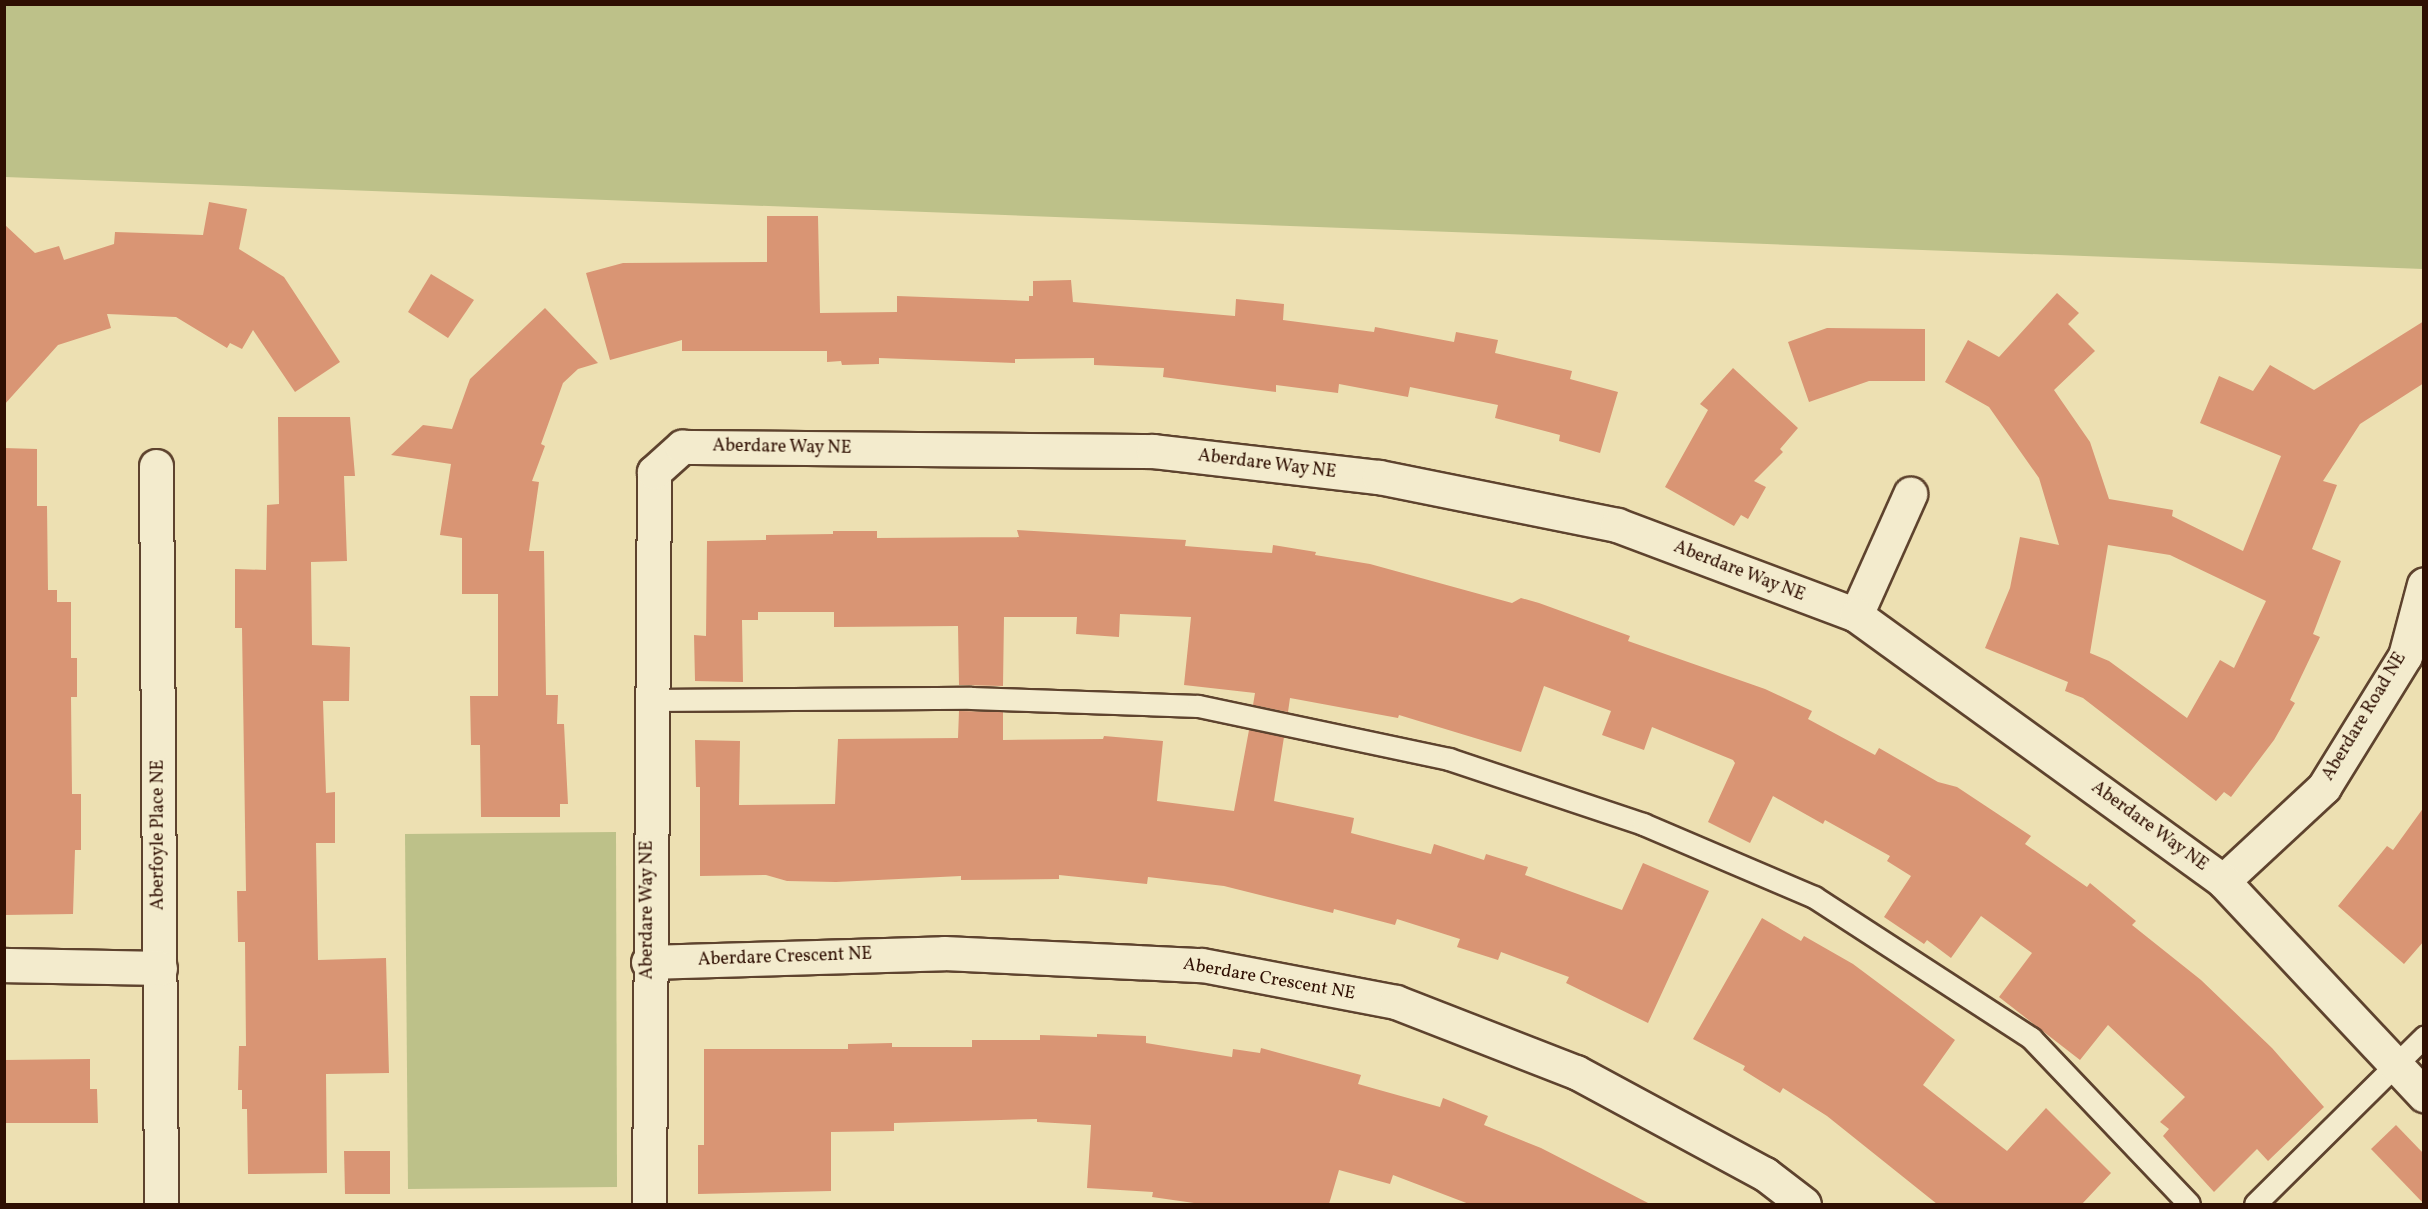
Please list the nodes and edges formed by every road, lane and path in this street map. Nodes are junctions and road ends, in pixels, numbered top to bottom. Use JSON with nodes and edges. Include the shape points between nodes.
{"nodes":[{"id":1,"x":156,"y":466,"type":"dead end"},
{"id":2,"x":1910,"y":494,"type":"dead end"},
{"id":3,"x":2424,"y":584,"type":"edge"},
{"id":4,"x":1856,"y":615,"type":"junction"},
{"id":5,"x":650,"y":700,"type":"junction"},
{"id":6,"x":2223,"y":881,"type":"junction"},
{"id":7,"x":648,"y":962,"type":"junction"},
{"id":8,"x":4,"y":965,"type":"edge"},
{"id":9,"x":159,"y":968,"type":"junction"},
{"id":10,"x":2424,"y":1037,"type":"edge"},
{"id":11,"x":2398,"y":1066,"type":"junction"},
{"id":12,"x":2424,"y":1095,"type":"edge"},
{"id":13,"x":161,"y":1204,"type":"edge"},
{"id":14,"x":649,"y":1204,"type":"edge"},
{"id":15,"x":1804,"y":1204,"type":"edge"},
{"id":16,"x":2189,"y":1204,"type":"edge"},
{"id":17,"x":2255,"y":1204,"type":"edge"}],
"edges":[{"from":1,"to":9,"type":"street","name":"Aberfoyle Place NE"},
{"from":2,"to":4,"type":"street"},
{"from":3,"to":6,"type":"street","name":"Aberdare Road NE","via":[[2405,656],[2324,787]]},
{"from":4,"to":5,"type":"street","name":"Aberdare Way NE","via":[[1617,525],[1378,477],[1152,452],[682,447],[654,472]]},
{"from":4,"to":6,"type":"street","name":"Aberdare Way NE"},
{"from":5,"to":7,"type":"street","name":"Aberdare Way NE"},
{"from":5,"to":16,"type":"lane","via":[[971,698],[1198,706],[1449,759],[1643,824],[1814,897],[2031,1038]]},
{"from":6,"to":11,"type":"street","name":"Aberdare Way NE"},
{"from":7,"to":14,"type":"street","name":"Aberdare Way NE"},
{"from":7,"to":15,"type":"street","name":"Aberdare Crescent NE","via":[[944,953],[1202,964],[1396,1002],[1576,1072],[1765,1174]]},
{"from":8,"to":9,"type":"street"},
{"from":9,"to":13,"type":"street","name":"Aberfoyle Place NE"},
{"from":10,"to":11,"type":"lane"},
{"from":11,"to":12,"type":"street","name":"Aberdare Way NE"},
{"from":11,"to":17,"type":"lane"}]}
